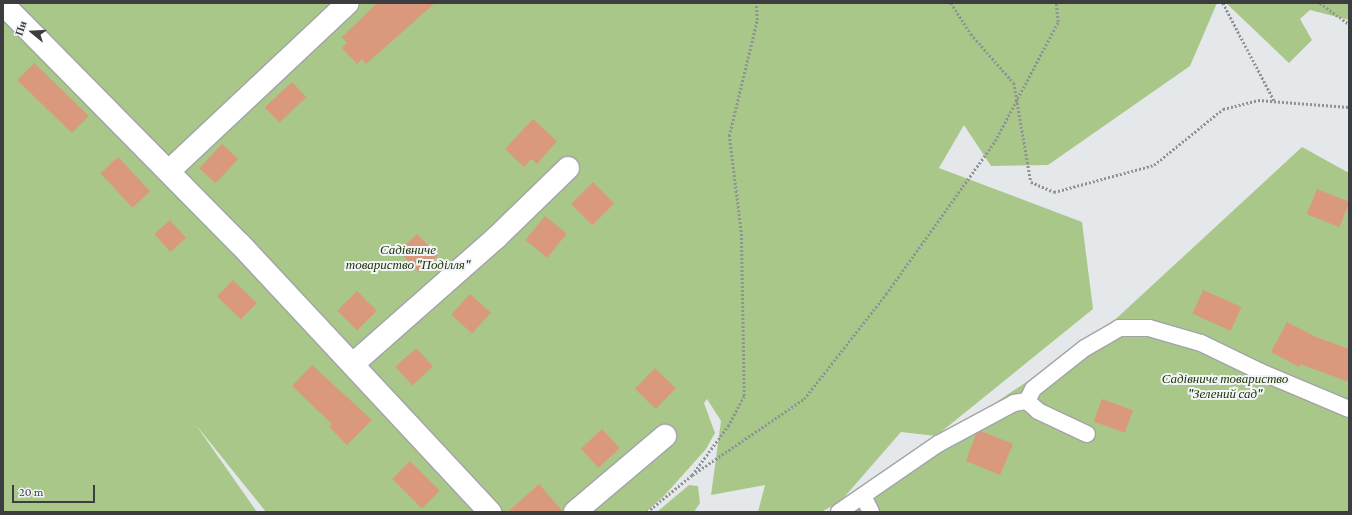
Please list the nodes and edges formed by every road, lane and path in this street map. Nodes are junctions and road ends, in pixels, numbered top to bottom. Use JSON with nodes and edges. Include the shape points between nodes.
{"nodes":[{"id":1,"x":348,"y":3,"type":"edge"},
{"id":2,"x":756,"y":3,"type":"edge"},
{"id":3,"x":951,"y":3,"type":"edge"},
{"id":4,"x":1056,"y":3,"type":"edge"},
{"id":5,"x":1223,"y":3,"type":"edge"},
{"id":6,"x":1320,"y":3,"type":"edge"},
{"id":7,"x":3,"y":4,"type":"edge"},
{"id":8,"x":1349,"y":24,"type":"edge"},
{"id":9,"x":1017,"y":100,"type":"junction"},
{"id":10,"x":1274,"y":101,"type":"junction"},
{"id":11,"x":1349,"y":107,"type":"edge"},
{"id":12,"x":568,"y":168,"type":"dead end"},
{"id":13,"x":169,"y":171,"type":"junction"},
{"id":14,"x":353,"y":364,"type":"junction"},
{"id":15,"x":1027,"y":401,"type":"junction"},
{"id":16,"x":1349,"y":409,"type":"edge"},
{"id":17,"x":1087,"y":434,"type":"dead end"},
{"id":18,"x":665,"y":436,"type":"dead end"},
{"id":19,"x":692,"y":476,"type":"junction"},
{"id":20,"x":863,"y":496,"type":"junction"},
{"id":21,"x":490,"y":512,"type":"edge"},
{"id":22,"x":575,"y":512,"type":"edge"},
{"id":23,"x":646,"y":512,"type":"edge"},
{"id":24,"x":839,"y":512,"type":"edge"},
{"id":25,"x":871,"y":512,"type":"edge"}],
"edges":[{"from":1,"to":13,"type":"street"},
{"from":2,"to":19,"type":"path","via":[[757,20],[729,136],[741,232],[744,396],[728,426]]},
{"from":3,"to":9,"type":"path","via":[[971,34],[1014,83]]},
{"from":4,"to":9,"type":"path","via":[[1058,22]]},
{"from":5,"to":10,"type":"path"},
{"from":6,"to":8,"type":"path"},
{"from":7,"to":13,"type":"street"},
{"from":9,"to":10,"type":"path","via":[[1031,182],[1054,192],[1154,165],[1223,109],[1258,100]]},
{"from":9,"to":19,"type":"path","via":[[990,147],[886,294],[804,399]]},
{"from":10,"to":11,"type":"path"},
{"from":12,"to":14,"type":"street","via":[[497,238]]},
{"from":13,"to":14,"type":"street"},
{"from":14,"to":21,"type":"street"},
{"from":15,"to":16,"type":"lane","via":[[1033,388],[1085,348],[1119,328],[1149,328],[1201,342]]},
{"from":15,"to":17,"type":"lane","via":[[1038,411]]},
{"from":15,"to":20,"type":"lane","via":[[1014,403],[938,444]]},
{"from":18,"to":22,"type":"street"},
{"from":19,"to":23,"type":"path"},
{"from":20,"to":24,"type":"lane"},
{"from":20,"to":25,"type":"lane"}]}
